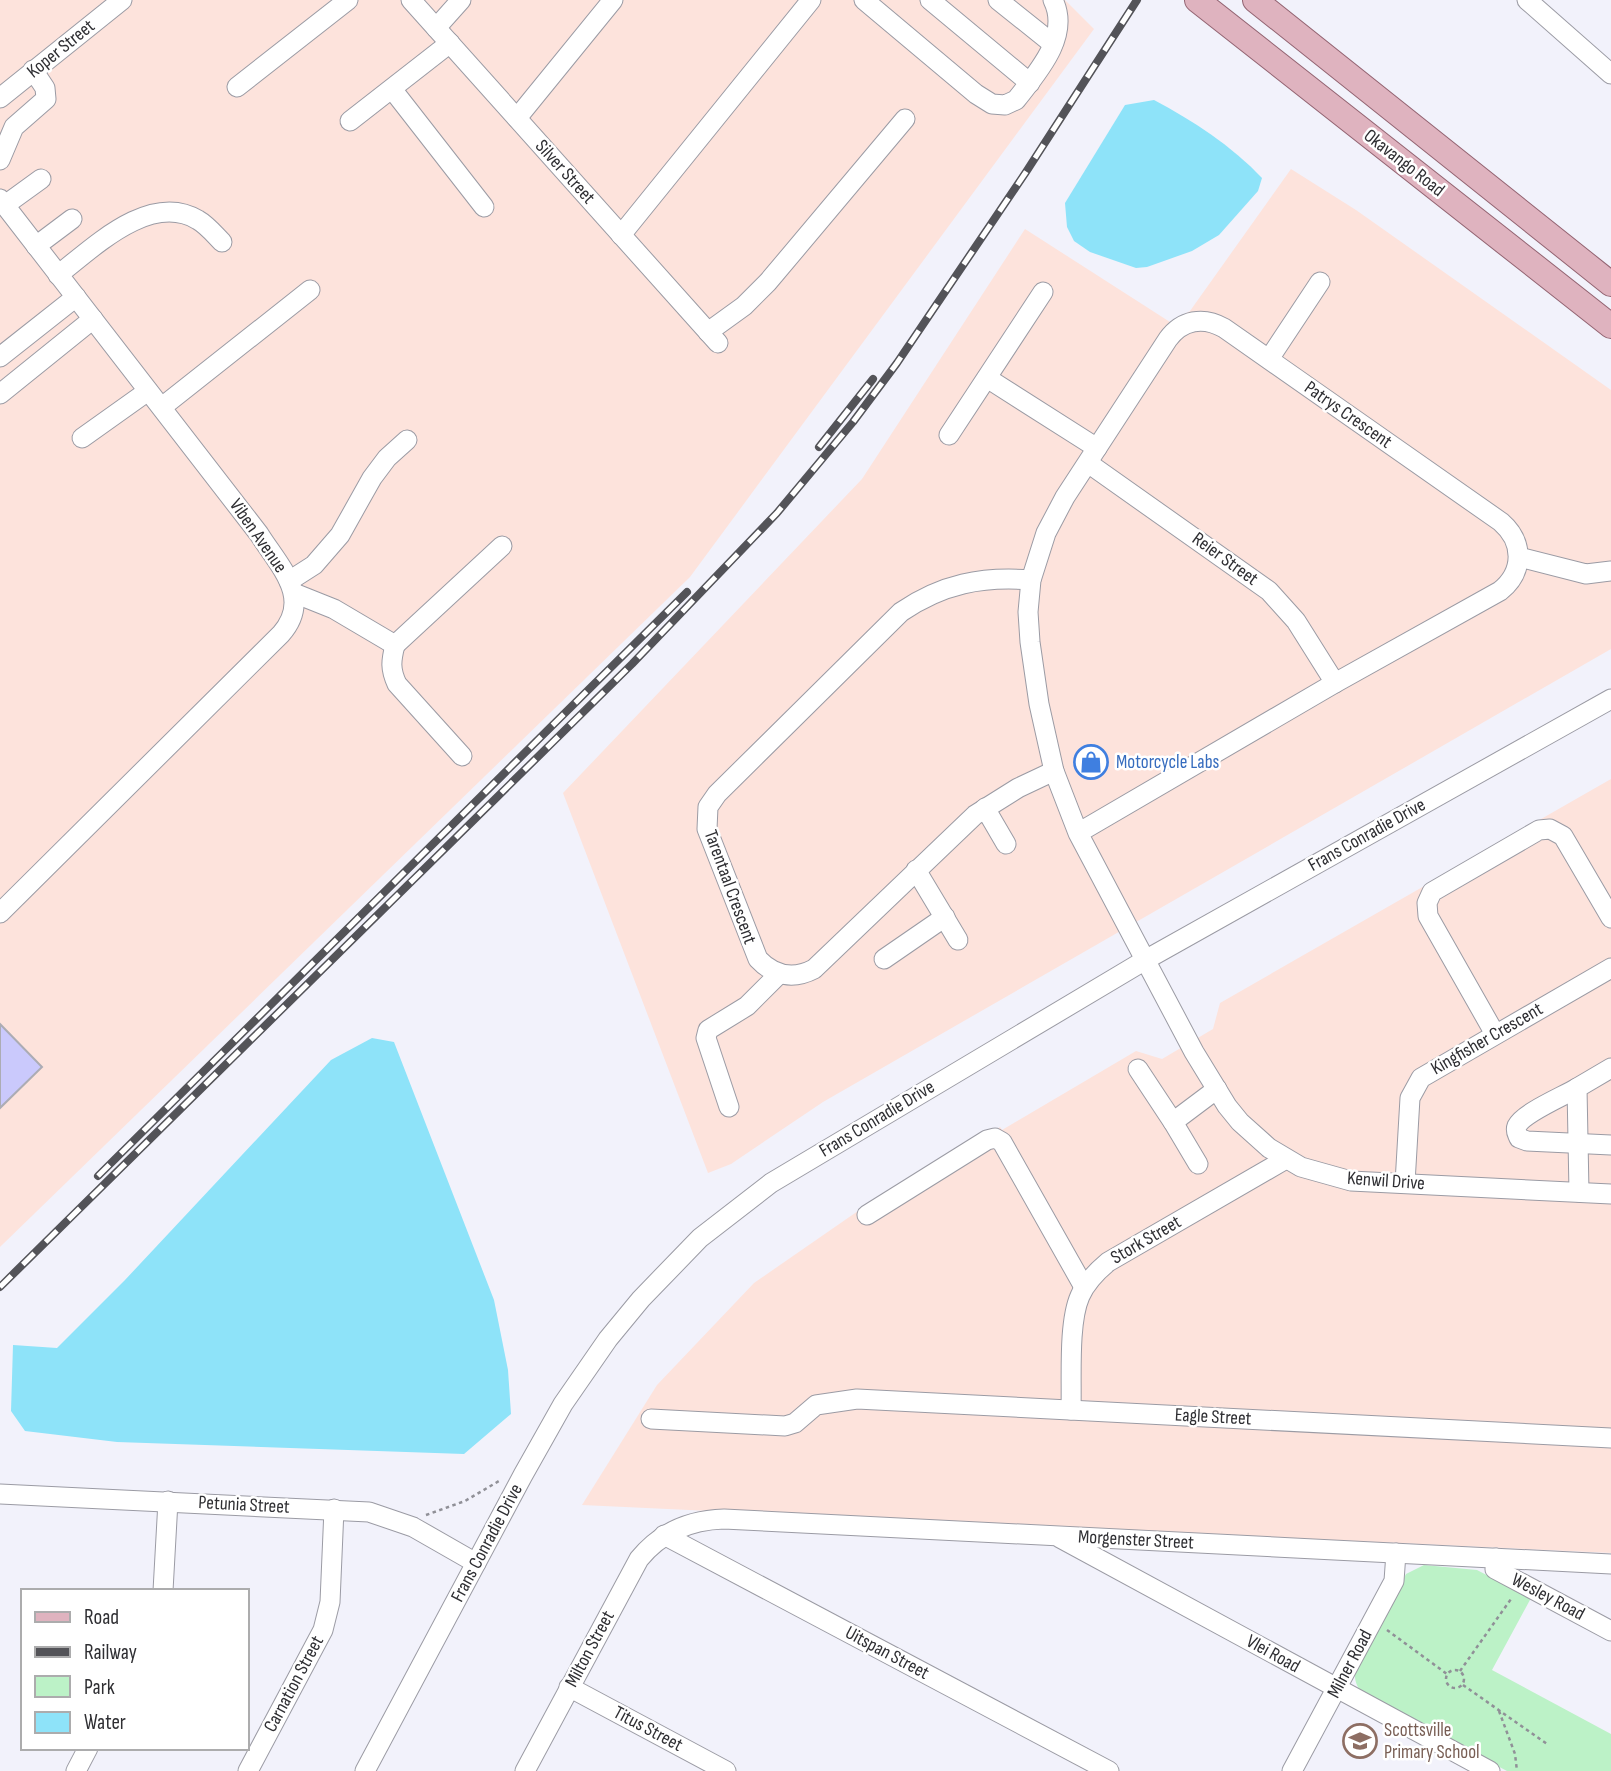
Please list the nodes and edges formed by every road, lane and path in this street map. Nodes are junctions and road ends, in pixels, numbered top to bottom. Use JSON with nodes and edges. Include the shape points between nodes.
{"nodes":[{"id":1,"x":348,"y":0,"type":"edge"},
{"id":2,"x":411,"y":0,"type":"edge"},
{"id":3,"x":461,"y":0,"type":"edge"},
{"id":4,"x":613,"y":0,"type":"edge"},
{"id":5,"x":811,"y":0,"type":"edge"},
{"id":6,"x":864,"y":0,"type":"edge"},
{"id":7,"x":930,"y":0,"type":"edge"},
{"id":8,"x":998,"y":0,"type":"edge"},
{"id":9,"x":1053,"y":0,"type":"edge"},
{"id":10,"x":1255,"y":0,"type":"edge"},
{"id":11,"x":1527,"y":0,"type":"edge"},
{"id":12,"x":118,"y":1,"type":"edge"},
{"id":13,"x":1204,"y":5,"type":"edge"},
{"id":14,"x":436,"y":28,"type":"junction"},
{"id":15,"x":450,"y":44,"type":"junction"},
{"id":16,"x":1053,"y":44,"type":"junction"},
{"id":17,"x":33,"y":71,"type":"junction"},
{"id":18,"x":1611,"y":74,"type":"edge"},
{"id":19,"x":1030,"y":83,"type":"junction"},
{"id":20,"x":237,"y":87,"type":"dead end"},
{"id":21,"x":392,"y":89,"type":"junction"},
{"id":22,"x":0,"y":98,"type":"edge"},
{"id":23,"x":517,"y":118,"type":"junction"},
{"id":24,"x":905,"y":119,"type":"dead end"},
{"id":25,"x":350,"y":121,"type":"dead end"},
{"id":26,"x":0,"y":160,"type":"edge"},
{"id":27,"x":41,"y":179,"type":"dead end"},
{"id":28,"x":3,"y":202,"type":"edge"},
{"id":29,"x":484,"y":207,"type":"dead end"},
{"id":30,"x":72,"y":219,"type":"dead end"},
{"id":31,"x":621,"y":235,"type":"junction"},
{"id":32,"x":222,"y":242,"type":"dead end"},
{"id":33,"x":36,"y":246,"type":"junction"},
{"id":34,"x":58,"y":275,"type":"junction"},
{"id":35,"x":1320,"y":282,"type":"dead end"},
{"id":36,"x":1611,"y":284,"type":"edge"},
{"id":37,"x":310,"y":290,"type":"dead end"},
{"id":38,"x":1043,"y":292,"type":"dead end"},
{"id":39,"x":76,"y":297,"type":"junction"},
{"id":40,"x":93,"y":319,"type":"junction"},
{"id":41,"x":1611,"y":326,"type":"edge"},
{"id":42,"x":0,"y":357,"type":"edge"},
{"id":43,"x":1269,"y":359,"type":"junction"},
{"id":44,"x":987,"y":377,"type":"junction"},
{"id":45,"x":148,"y":391,"type":"junction"},
{"id":46,"x":0,"y":394,"type":"edge"},
{"id":47,"x":162,"y":407,"type":"junction"},
{"id":48,"x":949,"y":435,"type":"dead end"},
{"id":49,"x":82,"y":438,"type":"dead end"},
{"id":50,"x":407,"y":440,"type":"dead end"},
{"id":51,"x":1093,"y":455,"type":"junction"},
{"id":52,"x":502,"y":546,"type":"dead end"},
{"id":53,"x":1519,"y":557,"type":"junction"},
{"id":54,"x":1611,"y":571,"type":"edge"},
{"id":55,"x":1031,"y":580,"type":"junction"},
{"id":56,"x":291,"y":587,"type":"junction"},
{"id":57,"x":395,"y":645,"type":"junction"},
{"id":58,"x":1335,"y":683,"type":"junction"},
{"id":59,"x":1611,"y":699,"type":"edge"},
{"id":60,"x":462,"y":756,"type":"dead end"},
{"id":61,"x":1054,"y":771,"type":"junction"},
{"id":62,"x":985,"y":808,"type":"junction"},
{"id":63,"x":1078,"y":833,"type":"junction"},
{"id":64,"x":1006,"y":844,"type":"dead end"},
{"id":65,"x":916,"y":870,"type":"junction"},
{"id":66,"x":0,"y":913,"type":"edge"},
{"id":67,"x":945,"y":917,"type":"junction"},
{"id":68,"x":1611,"y":918,"type":"edge"},
{"id":69,"x":958,"y":940,"type":"dead end"},
{"id":70,"x":884,"y":958,"type":"dead end"},
{"id":71,"x":1147,"y":958,"type":"junction"},
{"id":72,"x":1611,"y":968,"type":"edge"},
{"id":73,"x":779,"y":974,"type":"junction"},
{"id":74,"x":1495,"y":1034,"type":"junction"},
{"id":75,"x":1611,"y":1068,"type":"edge"},
{"id":76,"x":1138,"y":1069,"type":"dead end"},
{"id":77,"x":1577,"y":1088,"type":"junction"},
{"id":78,"x":1217,"y":1089,"type":"junction"},
{"id":79,"x":729,"y":1107,"type":"dead end"},
{"id":80,"x":1172,"y":1122,"type":"junction"},
{"id":81,"x":1579,"y":1144,"type":"junction"},
{"id":82,"x":1611,"y":1145,"type":"edge"},
{"id":83,"x":1286,"y":1159,"type":"junction"},
{"id":84,"x":1198,"y":1164,"type":"dead end"},
{"id":85,"x":1405,"y":1183,"type":"junction"},
{"id":86,"x":1579,"y":1192,"type":"junction"},
{"id":87,"x":1611,"y":1194,"type":"edge"},
{"id":88,"x":867,"y":1215,"type":"dead end"},
{"id":89,"x":1084,"y":1287,"type":"junction"},
{"id":90,"x":1071,"y":1410,"type":"junction"},
{"id":91,"x":651,"y":1419,"type":"dead end"},
{"id":92,"x":1611,"y":1437,"type":"edge"},
{"id":93,"x":505,"y":1478,"type":"dead end"},
{"id":94,"x":0,"y":1494,"type":"edge"},
{"id":95,"x":168,"y":1501,"type":"junction"},
{"id":96,"x":334,"y":1509,"type":"junction"},
{"id":97,"x":418,"y":1516,"type":"dead end"},
{"id":98,"x":664,"y":1535,"type":"junction"},
{"id":99,"x":1056,"y":1536,"type":"junction"},
{"id":100,"x":1396,"y":1553,"type":"junction"},
{"id":101,"x":1496,"y":1558,"type":"junction"},
{"id":102,"x":476,"y":1563,"type":"junction"},
{"id":103,"x":1611,"y":1564,"type":"edge"},
{"id":104,"x":163,"y":1589,"type":"edge"},
{"id":105,"x":1514,"y":1594,"type":"dead end"},
{"id":106,"x":1384,"y":1628,"type":"dead end"},
{"id":107,"x":1611,"y":1631,"type":"edge"},
{"id":108,"x":1460,"y":1671,"type":"junction"},
{"id":109,"x":1447,"y":1674,"type":"junction"},
{"id":110,"x":1463,"y":1685,"type":"junction"},
{"id":111,"x":569,"y":1688,"type":"junction"},
{"id":112,"x":1336,"y":1688,"type":"junction"},
{"id":113,"x":1499,"y":1711,"type":"junction"},
{"id":114,"x":1547,"y":1744,"type":"dead end"},
{"id":115,"x":87,"y":1750,"type":"edge"},
{"id":116,"x":76,"y":1771,"type":"edge"},
{"id":117,"x":248,"y":1771,"type":"edge"},
{"id":118,"x":365,"y":1771,"type":"edge"},
{"id":119,"x":525,"y":1771,"type":"edge"},
{"id":120,"x":726,"y":1771,"type":"edge"},
{"id":121,"x":1109,"y":1771,"type":"edge"},
{"id":122,"x":1292,"y":1771,"type":"edge"},
{"id":123,"x":1490,"y":1771,"type":"edge"},
{"id":124,"x":1517,"y":1771,"type":"edge"}],
"edges":[{"from":1,"to":20,"type":"street"},
{"from":2,"to":14,"type":"street","name":"Silver Street"},
{"from":3,"to":14,"type":"street"},
{"from":4,"to":23,"type":"street"},
{"from":5,"to":31,"type":"street"},
{"from":6,"to":19,"type":"street","via":[[992,104],[1011,104]]},
{"from":7,"to":19,"type":"street"},
{"from":8,"to":16,"type":"street"},
{"from":9,"to":16,"type":"street","via":[[1059,26]]},
{"from":10,"to":36,"type":"main road","name":"Okavango Road"},
{"from":11,"to":18,"type":"street"},
{"from":12,"to":17,"type":"street","name":"Koper Street"},
{"from":13,"to":41,"type":"main road","name":"Okavango Road"},
{"from":14,"to":15,"type":"street","name":"Silver Street"},
{"from":15,"to":21,"type":"street"},
{"from":15,"to":23,"type":"street","name":"Silver Street"},
{"from":16,"to":19,"type":"street"},
{"from":17,"to":22,"type":"street","name":"Koper Street"},
{"from":17,"to":26,"type":"street","via":[[45,88],[46,99],[14,127]]},
{"from":21,"to":25,"type":"street"},
{"from":21,"to":29,"type":"street"},
{"from":23,"to":31,"type":"street","name":"Silver Street"},
{"from":24,"to":31,"type":"street","name":"Silver Street","via":[[768,282],[713,338]]},
{"from":27,"to":28,"type":"street"},
{"from":28,"to":33,"type":"street","name":"Viben Avenue"},
{"from":30,"to":33,"type":"street"},
{"from":32,"to":34,"type":"street","via":[[199,220],[155,213],[124,226]]},
{"from":33,"to":34,"type":"street","name":"Viben Avenue"},
{"from":34,"to":39,"type":"street","name":"Viben Avenue"},
{"from":35,"to":43,"type":"street"},
{"from":37,"to":47,"type":"street"},
{"from":38,"to":44,"type":"street"},
{"from":39,"to":40,"type":"street","name":"Viben Avenue"},
{"from":39,"to":42,"type":"street"},
{"from":40,"to":45,"type":"street","name":"Viben Avenue"},
{"from":40,"to":46,"type":"street"},
{"from":43,"to":51,"type":"street","name":"Patrys Crescent","via":[[1217,324],[1200,320],[1185,324],[1168,339]]},
{"from":43,"to":53,"type":"street","name":"Patrys Crescent","via":[[1501,522],[1512,534]]},
{"from":44,"to":48,"type":"street"},
{"from":44,"to":51,"type":"street","name":"Reier Street"},
{"from":45,"to":47,"type":"street","name":"Viben Avenue"},
{"from":45,"to":49,"type":"street"},
{"from":47,"to":56,"type":"street","name":"Viben Avenue","via":[[259,534]]},
{"from":50,"to":56,"type":"street","via":[[372,478],[340,535]]},
{"from":51,"to":55,"type":"street","name":"Patrys Crescent","via":[[1046,533]]},
{"from":51,"to":58,"type":"street","name":"Reier Street","via":[[1269,591],[1296,621]]},
{"from":52,"to":57,"type":"street"},
{"from":53,"to":54,"type":"street","via":[[1586,574]]},
{"from":53,"to":58,"type":"street","via":[[1516,573],[1500,591]]},
{"from":55,"to":61,"type":"street","name":"Patrys Crescent","via":[[1030,642]]},
{"from":55,"to":73,"type":"street","name":"Tarentaal Crescent","via":[[971,581],[916,602],[888,624],[712,800],[707,829],[758,959]]},
{"from":56,"to":57,"type":"street"},
{"from":56,"to":66,"type":"street","name":"Viben Avenue","via":[[294,609],[281,634]]},
{"from":57,"to":60,"type":"street","via":[[390,662],[397,684]]},
{"from":58,"to":63,"type":"street"},
{"from":59,"to":71,"type":"street","name":"Frans Conradie Drive"},
{"from":61,"to":62,"type":"street"},
{"from":61,"to":63,"type":"street","name":"Patrys Crescent"},
{"from":62,"to":64,"type":"street"},
{"from":62,"to":65,"type":"street"},
{"from":63,"to":71,"type":"street","name":"Patrys Crescent"},
{"from":65,"to":67,"type":"street"},
{"from":65,"to":73,"type":"street","via":[[814,969],[797,976]]},
{"from":67,"to":69,"type":"street"},
{"from":67,"to":70,"type":"street"},
{"from":68,"to":74,"type":"street","via":[[1563,836],[1550,829],[1539,830],[1432,892],[1428,916]]},
{"from":71,"to":78,"type":"street","name":"Kenwil Drive"},
{"from":71,"to":102,"type":"street","name":"Frans Conradie Drive","via":[[771,1183],[700,1238],[641,1299],[563,1404]]},
{"from":72,"to":74,"type":"street","name":"Kingfisher Crescent"},
{"from":73,"to":79,"type":"street","via":[[747,1006],[708,1030],[706,1038]]},
{"from":74,"to":85,"type":"street","name":"Kingfisher Crescent","via":[[1428,1073],[1416,1085],[1409,1105]]},
{"from":75,"to":77,"type":"street"},
{"from":76,"to":80,"type":"street"},
{"from":77,"to":81,"type":"street"},
{"from":77,"to":81,"type":"street","via":[[1520,1122],[1517,1133],[1527,1141]]},
{"from":78,"to":80,"type":"street"},
{"from":78,"to":83,"type":"street","name":"Kenwil Drive","via":[[1240,1122]]},
{"from":80,"to":84,"type":"street"},
{"from":81,"to":82,"type":"street"},
{"from":81,"to":86,"type":"street"},
{"from":83,"to":85,"type":"street","name":"Kenwil Drive","via":[[1351,1181]]},
{"from":83,"to":89,"type":"street","name":"Stork Street","via":[[1108,1262]]},
{"from":85,"to":86,"type":"street","name":"Kenwil Drive"},
{"from":86,"to":87,"type":"street","name":"Kenwil Drive"},
{"from":88,"to":89,"type":"street","via":[[995,1138],[1002,1142]]},
{"from":89,"to":90,"type":"street","name":"Stork Street","via":[[1075,1314]]},
{"from":90,"to":91,"type":"street","name":"Eagle Street","via":[[857,1399],[816,1405],[785,1426]]},
{"from":90,"to":92,"type":"street","name":"Eagle Street"},
{"from":93,"to":97,"type":"path","via":[[465,1501]]},
{"from":94,"to":95,"type":"street","name":"Petunia Street"},
{"from":95,"to":96,"type":"street","name":"Petunia Street"},
{"from":95,"to":104,"type":"street"},
{"from":96,"to":102,"type":"street","name":"Petunia Street","via":[[385,1516]]},
{"from":96,"to":117,"type":"street","name":"Carnation Street","via":[[330,1602],[323,1630]]},
{"from":98,"to":99,"type":"street","name":"Morgenster Street","via":[[693,1522],[724,1519]]},
{"from":98,"to":111,"type":"street","name":"Milton Street","via":[[633,1569]]},
{"from":98,"to":121,"type":"street","name":"Uitspan Street"},
{"from":99,"to":100,"type":"street","name":"Morgenster Street"},
{"from":99,"to":112,"type":"street","name":"Vlei Road"},
{"from":100,"to":101,"type":"street","name":"Morgenster Street"},
{"from":100,"to":112,"type":"street","name":"Milner Road","via":[[1394,1581]]},
{"from":101,"to":103,"type":"street","name":"Morgenster Street"},
{"from":101,"to":107,"type":"street","name":"Wesley Road","via":[[1495,1569]]},
{"from":102,"to":118,"type":"street","name":"Frans Conradie Drive"},
{"from":105,"to":108,"type":"path"},
{"from":106,"to":109,"type":"path"},
{"from":108,"to":109,"type":"path"},
{"from":108,"to":110,"type":"path"},
{"from":109,"to":110,"type":"path","via":[[1445,1679],[1452,1688]]},
{"from":110,"to":113,"type":"path"},
{"from":111,"to":119,"type":"street","name":"Milton Street"},
{"from":111,"to":120,"type":"street","name":"Titus Street"},
{"from":112,"to":122,"type":"street","name":"Milner Road"},
{"from":112,"to":123,"type":"street","name":"Vlei Road"},
{"from":113,"to":114,"type":"path"},
{"from":113,"to":124,"type":"path"},
{"from":115,"to":116,"type":"street"}]}
